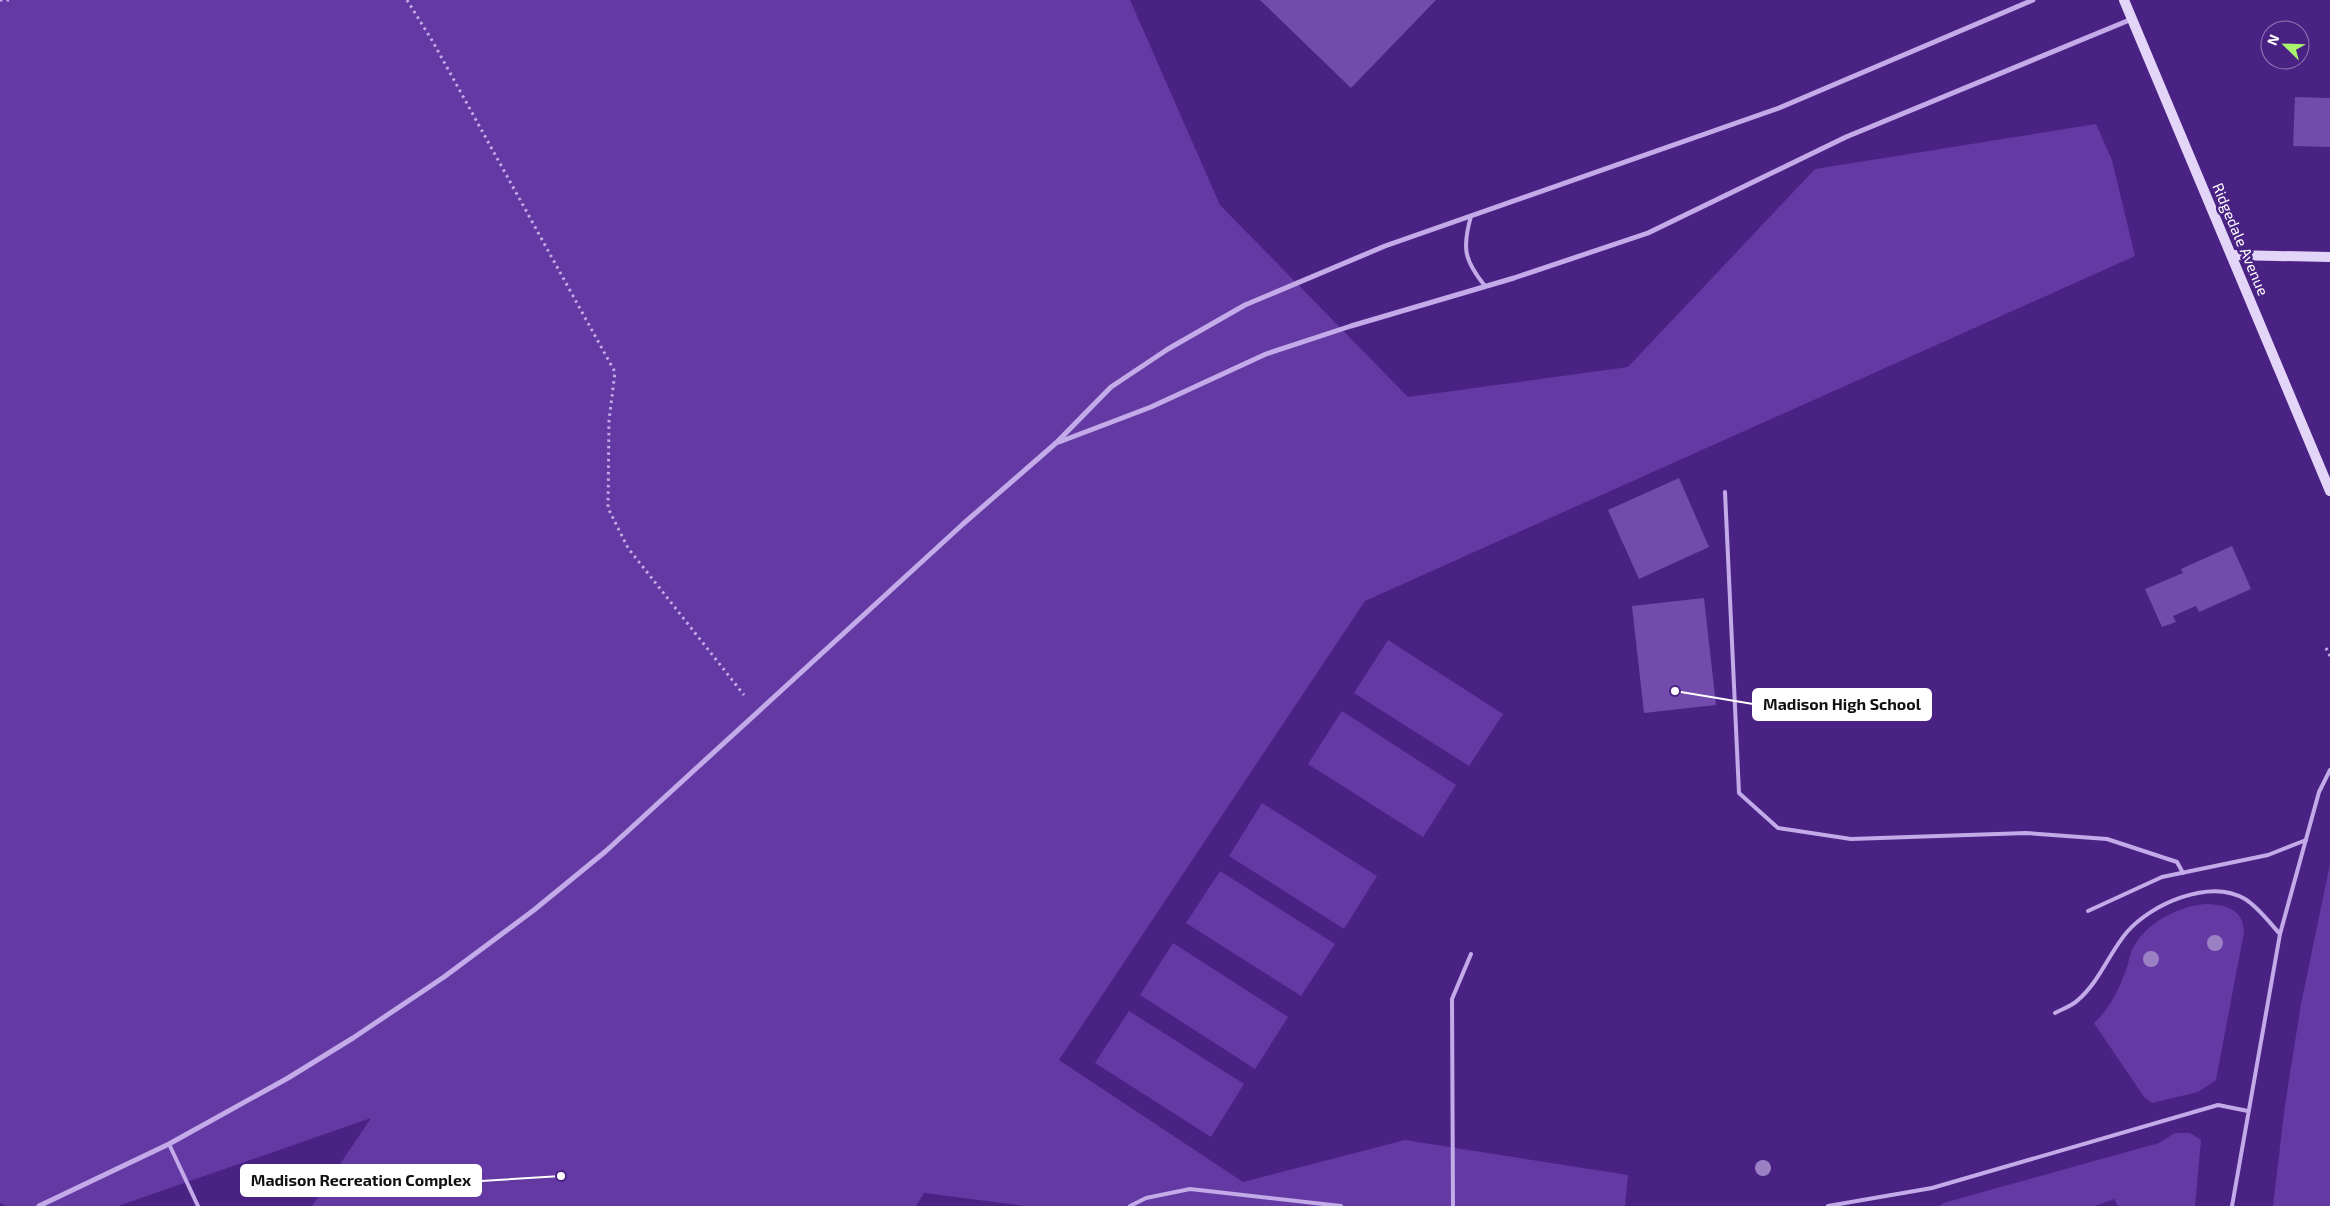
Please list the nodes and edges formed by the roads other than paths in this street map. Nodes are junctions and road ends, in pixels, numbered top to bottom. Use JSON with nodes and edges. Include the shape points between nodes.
{"nodes":[{"id":1,"x":2033,"y":0,"type":"edge"},
{"id":2,"x":2124,"y":0,"type":"edge"},
{"id":3,"x":2132,"y":18,"type":"junction"},
{"id":4,"x":1471,"y":216,"type":"junction"},
{"id":5,"x":2232,"y":255,"type":"junction"},
{"id":6,"x":2330,"y":257,"type":"edge"},
{"id":7,"x":1485,"y":286,"type":"junction"},
{"id":8,"x":1056,"y":443,"type":"junction"},
{"id":9,"x":2330,"y":490,"type":"edge"},
{"id":10,"x":1725,"y":492,"type":"dead end"},
{"id":11,"x":2330,"y":770,"type":"edge"},
{"id":12,"x":2306,"y":840,"type":"junction"},
{"id":13,"x":2183,"y":873,"type":"junction"},
{"id":14,"x":2088,"y":911,"type":"dead end"},
{"id":15,"x":2280,"y":934,"type":"junction"},
{"id":16,"x":1471,"y":954,"type":"dead end"},
{"id":17,"x":2055,"y":1013,"type":"dead end"},
{"id":18,"x":2248,"y":1111,"type":"junction"},
{"id":19,"x":169,"y":1144,"type":"junction"},
{"id":20,"x":39,"y":1206,"type":"edge"},
{"id":21,"x":198,"y":1206,"type":"edge"},
{"id":22,"x":1130,"y":1206,"type":"edge"},
{"id":23,"x":1341,"y":1206,"type":"edge"},
{"id":24,"x":1453,"y":1206,"type":"edge"},
{"id":25,"x":1828,"y":1206,"type":"edge"},
{"id":26,"x":2232,"y":1206,"type":"edge"}],
"edges":[{"from":1,"to":4,"type":"street","via":[[1779,108]]},
{"from":2,"to":3,"type":"main road","name":"Ridgedale Avenue"},
{"from":3,"to":5,"type":"main road","name":"Ridgedale Avenue"},
{"from":3,"to":7,"type":"street","via":[[1846,137],[1648,233]]},
{"from":4,"to":7,"type":"lane","via":[[1465,236],[1465,252],[1471,268]]},
{"from":4,"to":8,"type":"street","via":[[1385,246],[1245,305],[1168,349],[1111,387]]},
{"from":5,"to":6,"type":"main road"},
{"from":5,"to":9,"type":"main road","name":"Ridgedale Avenue"},
{"from":7,"to":8,"type":"street","via":[[1266,354],[1151,407]]},
{"from":8,"to":19,"type":"street","via":[[955,531],[606,851],[534,910],[444,977],[353,1038]]},
{"from":10,"to":13,"type":"lane","via":[[1739,793],[1778,828],[1851,839],[2026,833],[2107,839],[2177,862]]},
{"from":11,"to":12,"type":"lane","via":[[2319,792]]},
{"from":12,"to":13,"type":"lane","via":[[2268,855]]},
{"from":12,"to":15,"type":"lane"},
{"from":13,"to":14,"type":"lane","via":[[2149,882]]},
{"from":15,"to":17,"type":"lane","via":[[2254,906],[2228,891],[2206,891],[2185,896],[2142,917],[2126,932],[2095,983],[2077,1002]]},
{"from":15,"to":18,"type":"lane"},
{"from":16,"to":24,"type":"lane","via":[[1452,999]]},
{"from":18,"to":25,"type":"lane","via":[[2218,1105],[1932,1188]]},
{"from":18,"to":26,"type":"lane"},
{"from":19,"to":20,"type":"street"},
{"from":19,"to":21,"type":"lane"},
{"from":22,"to":23,"type":"lane","via":[[1146,1198],[1190,1189]]}]}
